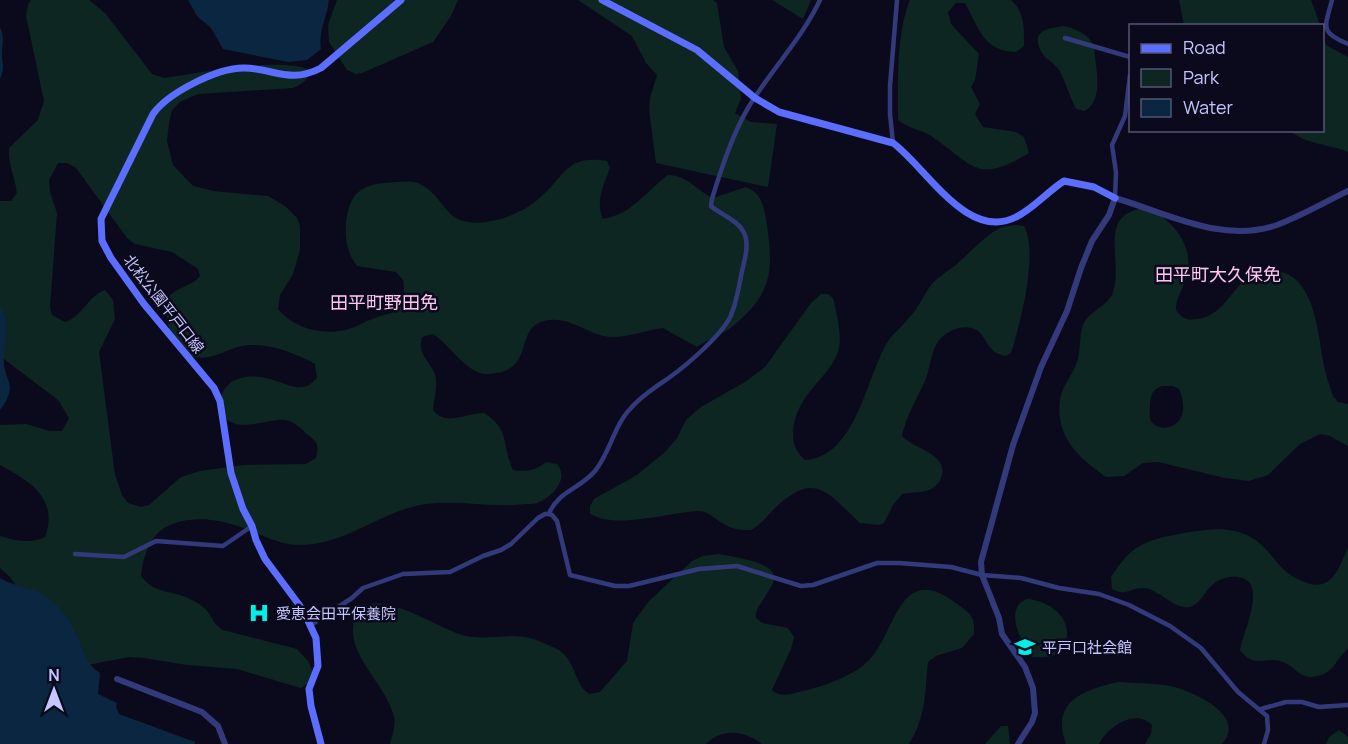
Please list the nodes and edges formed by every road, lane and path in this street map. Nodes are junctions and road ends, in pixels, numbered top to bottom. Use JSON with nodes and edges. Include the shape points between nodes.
{"nodes":[{"id":1,"x":401,"y":0,"type":"edge"},
{"id":2,"x":602,"y":0,"type":"edge"},
{"id":3,"x":820,"y":0,"type":"edge"},
{"id":4,"x":897,"y":0,"type":"edge"},
{"id":5,"x":1332,"y":0,"type":"edge"},
{"id":6,"x":1065,"y":38,"type":"dead end"},
{"id":7,"x":1348,"y":44,"type":"edge"},
{"id":8,"x":1129,"y":56,"type":"edge"},
{"id":9,"x":1129,"y":89,"type":"edge"},
{"id":10,"x":755,"y":99,"type":"junction"},
{"id":11,"x":893,"y":143,"type":"junction"},
{"id":12,"x":1348,"y":191,"type":"edge"},
{"id":13,"x":1115,"y":198,"type":"junction"},
{"id":14,"x":549,"y":514,"type":"junction"},
{"id":15,"x":252,"y":526,"type":"junction"},
{"id":16,"x":75,"y":554,"type":"dead end"},
{"id":17,"x":982,"y":576,"type":"junction"},
{"id":18,"x":311,"y":625,"type":"junction"},
{"id":19,"x":117,"y":679,"type":"dead end"},
{"id":20,"x":1348,"y":705,"type":"edge"},
{"id":21,"x":1261,"y":710,"type":"junction"},
{"id":22,"x":225,"y":744,"type":"edge"},
{"id":23,"x":321,"y":744,"type":"edge"},
{"id":24,"x":1018,"y":744,"type":"edge"},
{"id":25,"x":1264,"y":744,"type":"edge"}],
"edges":[{"from":1,"to":15,"type":"main road","name":"北松公園平戸口線","via":[[313,72],[290,76],[230,69],[171,95],[153,114],[101,219],[102,241],[111,258],[214,388],[220,401],[226,456]]},
{"from":2,"to":10,"type":"main road","via":[[697,50]]},
{"from":3,"to":10,"type":"street"},
{"from":4,"to":11,"type":"street","via":[[890,86]]},
{"from":5,"to":7,"type":"street","via":[[1327,30],[1331,37]]},
{"from":6,"to":8,"type":"street"},
{"from":9,"to":13,"type":"street","via":[[1125,116],[1112,145]]},
{"from":10,"to":11,"type":"main road","via":[[779,112]]},
{"from":10,"to":14,"type":"street","via":[[739,127],[711,206],[746,234],[746,253],[731,317],[693,358],[628,410],[595,471],[558,501]]},
{"from":11,"to":13,"type":"main road","via":[[966,213],[985,221],[1016,217],[1064,181],[1094,187]]},
{"from":12,"to":13,"type":"street","via":[[1278,224],[1240,231],[1188,223]]},
{"from":13,"to":17,"type":"street","via":[[1084,259],[1024,414],[984,549]]},
{"from":14,"to":17,"type":"street","via":[[557,522],[570,575],[615,586],[634,586],[720,566],[746,568],[801,586],[877,563],[951,567]]},
{"from":14,"to":18,"type":"street","via":[[538,518],[501,550],[450,572],[403,574],[363,588]]},
{"from":15,"to":16,"type":"street","via":[[224,546],[156,541],[124,557]]},
{"from":15,"to":18,"type":"main road","name":"北松公園平戸口線","via":[[265,559]]},
{"from":17,"to":21,"type":"street","via":[[1021,578],[1099,594],[1129,605],[1191,639],[1238,692]]},
{"from":17,"to":24,"type":"street","via":[[1002,634],[1025,667],[1033,688],[1035,713]]},
{"from":18,"to":23,"type":"main road","name":"北松公園平戸口線","via":[[318,666],[309,698]]},
{"from":19,"to":22,"type":"street","via":[[202,712],[218,726]]},
{"from":20,"to":21,"type":"street","via":[[1319,707],[1286,702]]},
{"from":21,"to":25,"type":"street","via":[[1268,719]]}]}
